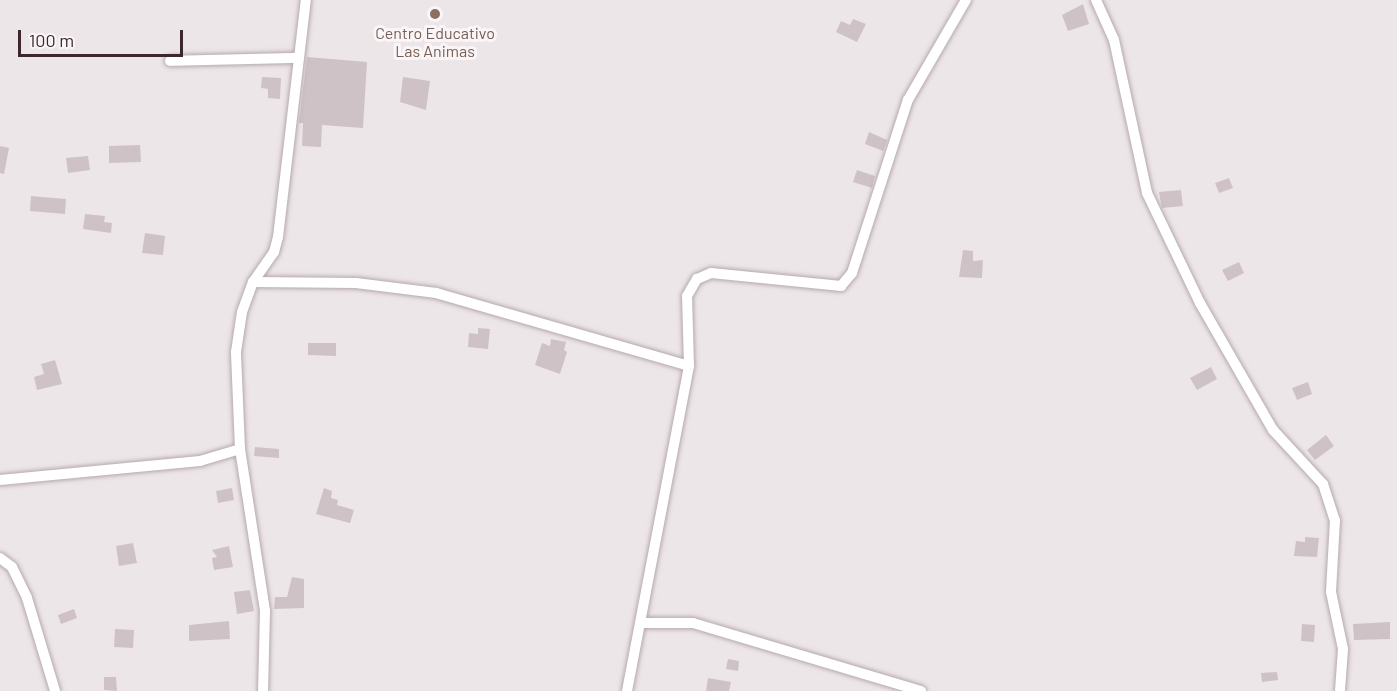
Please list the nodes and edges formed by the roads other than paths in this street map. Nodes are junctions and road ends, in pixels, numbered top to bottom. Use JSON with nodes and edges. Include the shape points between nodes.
{"nodes":[{"id":1,"x":306,"y":0,"type":"edge"},
{"id":2,"x":966,"y":0,"type":"edge"},
{"id":3,"x":1096,"y":0,"type":"edge"},
{"id":4,"x":297,"y":58,"type":"junction"},
{"id":5,"x":170,"y":62,"type":"dead end"},
{"id":6,"x":253,"y":282,"type":"junction"},
{"id":7,"x":688,"y":366,"type":"junction"},
{"id":8,"x":240,"y":449,"type":"junction"},
{"id":9,"x":0,"y":480,"type":"edge"},
{"id":10,"x":0,"y":558,"type":"edge"},
{"id":11,"x":640,"y":622,"type":"junction"},
{"id":12,"x":55,"y":691,"type":"edge"},
{"id":13,"x":263,"y":691,"type":"edge"},
{"id":14,"x":627,"y":691,"type":"edge"},
{"id":15,"x":921,"y":691,"type":"edge"},
{"id":16,"x":1340,"y":691,"type":"edge"}],
"edges":[{"from":1,"to":4,"type":"street"},
{"from":2,"to":7,"type":"street","via":[[908,100],[852,273],[842,286],[825,287],[711,273],[697,279],[687,296]]},
{"from":3,"to":16,"type":"street","via":[[1113,40],[1147,193],[1200,303],[1273,430],[1323,484],[1335,520],[1332,592],[1343,649]]},
{"from":4,"to":5,"type":"street"},
{"from":4,"to":6,"type":"street","via":[[278,237],[274,252]]},
{"from":6,"to":7,"type":"street","via":[[356,283],[436,293]]},
{"from":6,"to":8,"type":"street","via":[[242,312],[236,352]]},
{"from":7,"to":11,"type":"street"},
{"from":8,"to":9,"type":"street","via":[[200,461]]},
{"from":8,"to":13,"type":"street","via":[[265,612]]},
{"from":10,"to":12,"type":"street","via":[[12,567],[27,598]]},
{"from":11,"to":14,"type":"street"},
{"from":11,"to":15,"type":"street","via":[[693,623]]}]}
